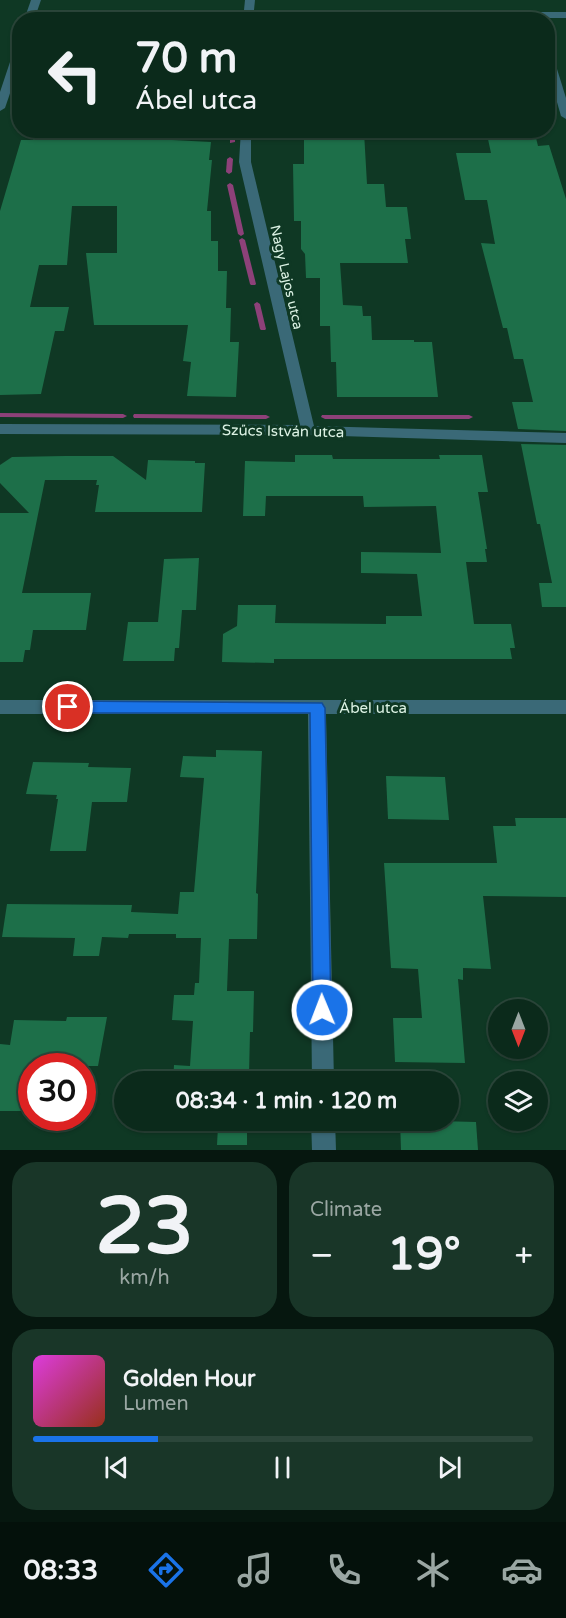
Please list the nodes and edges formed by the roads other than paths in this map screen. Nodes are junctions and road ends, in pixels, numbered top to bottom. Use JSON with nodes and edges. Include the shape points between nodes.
{"nodes":[{"id":1,"x":12,"y":69,"type":"edge"},
{"id":2,"x":555,"y":80,"type":"edge"},
{"id":3,"x":2,"y":96,"type":"edge"},
{"id":4,"x":555,"y":97,"type":"edge"},
{"id":5,"x":560,"y":97,"type":"junction"},
{"id":6,"x":0,"y":108,"type":"edge"},
{"id":7,"x":566,"y":116,"type":"edge"},
{"id":8,"x":246,"y":138,"type":"edge"},
{"id":9,"x":0,"y":429,"type":"edge"},
{"id":10,"x":308,"y":430,"type":"junction"},
{"id":11,"x":566,"y":438,"type":"edge"},
{"id":12,"x":0,"y":707,"type":"edge"},
{"id":13,"x":566,"y":707,"type":"edge"},
{"id":14,"x":317,"y":708,"type":"junction"},
{"id":15,"x":323,"y":1071,"type":"edge"},
{"id":16,"x":323,"y":1131,"type":"edge"},
{"id":17,"x":324,"y":1150,"type":"edge"}],
"edges":[{"from":1,"to":3,"type":"street"},
{"from":2,"to":5,"type":"street"},
{"from":3,"to":6,"type":"street"},
{"from":4,"to":5,"type":"street"},
{"from":5,"to":7,"type":"street"},
{"from":8,"to":10,"type":"street","name":"Nagy Lajos utca","via":[[245,162]]},
{"from":9,"to":10,"type":"street","name":"Szűcs István utca"},
{"from":10,"to":11,"type":"street","name":"Szűcs István utca"},
{"from":12,"to":14,"type":"street","name":"Ábel utca"},
{"from":13,"to":14,"type":"street","name":"Ábel utca"},
{"from":14,"to":15,"type":"street"},
{"from":16,"to":17,"type":"street"}]}
